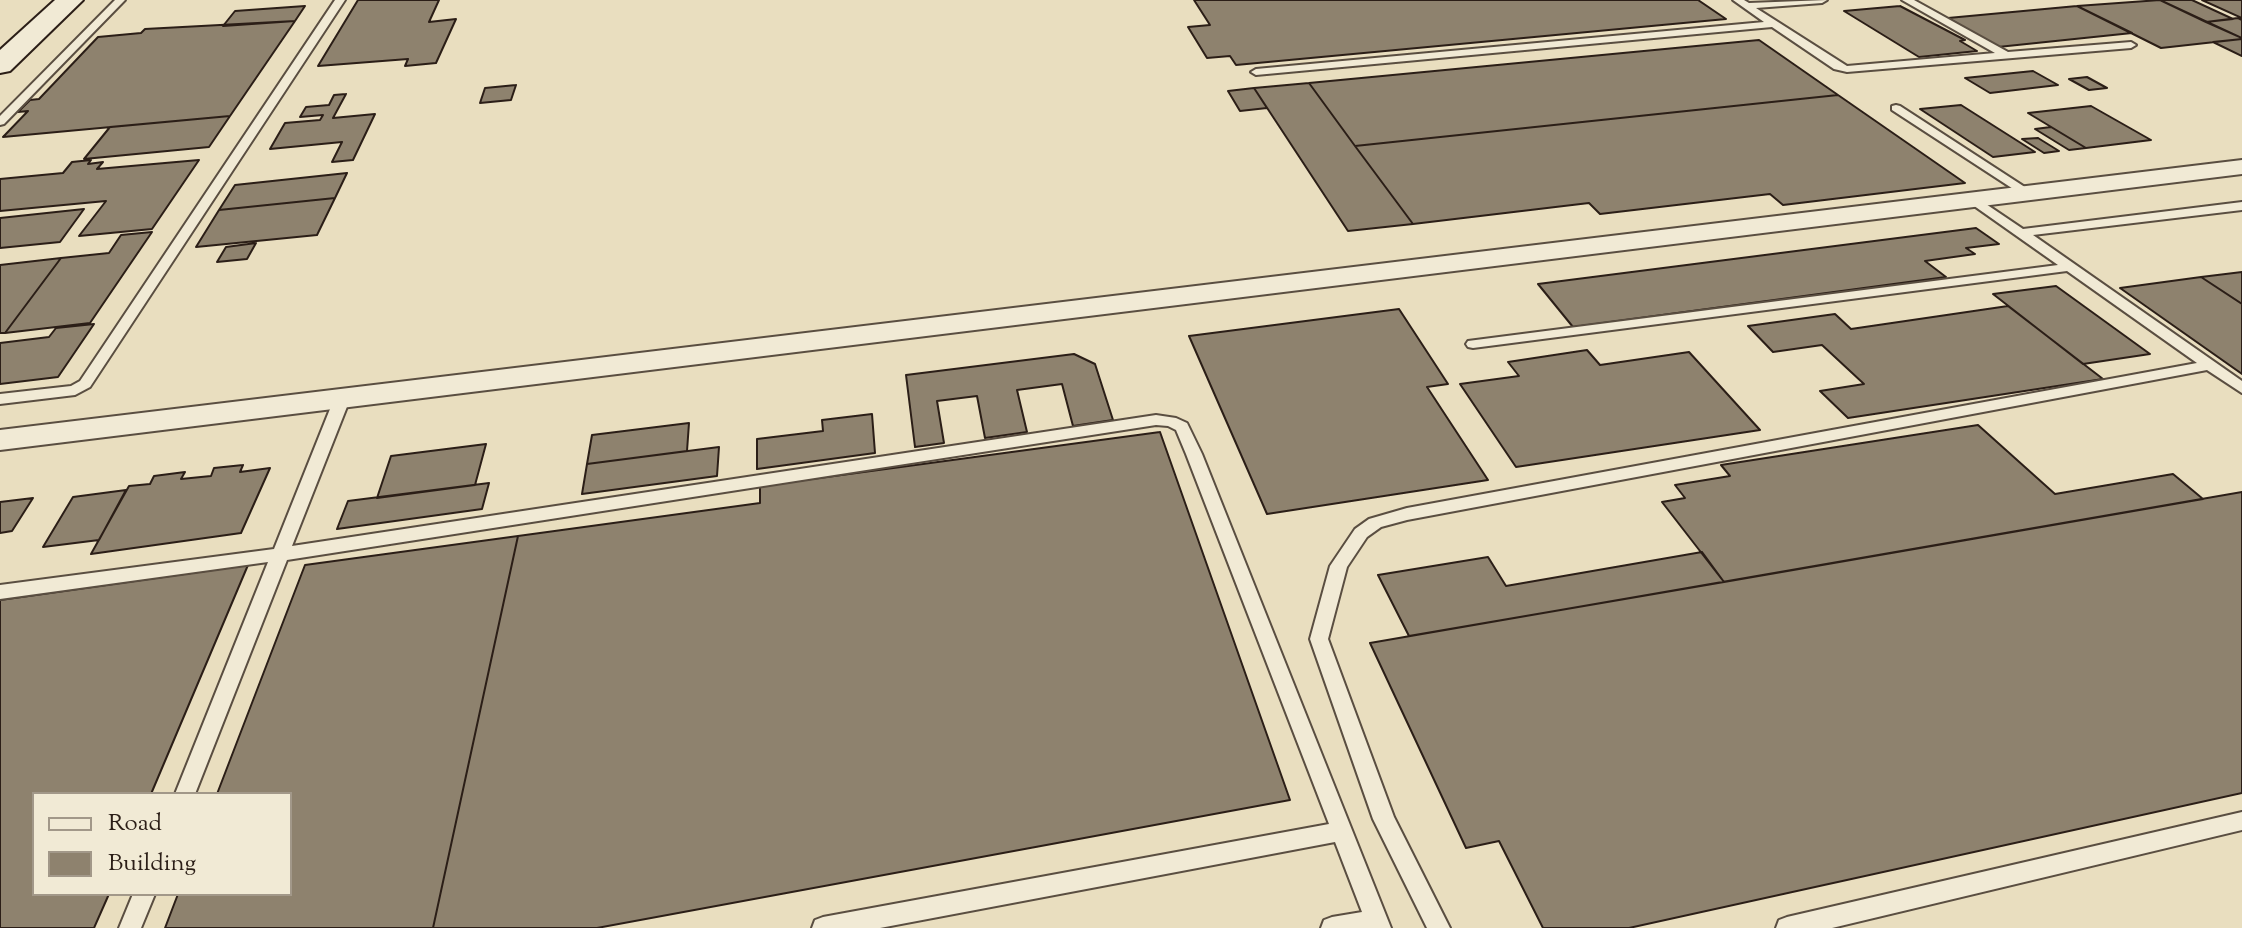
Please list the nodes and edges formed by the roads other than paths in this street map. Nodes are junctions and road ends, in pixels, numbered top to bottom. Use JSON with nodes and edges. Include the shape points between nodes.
{"nodes":[{"id":1,"x":70,"y":0,"type":"edge"},
{"id":2,"x":120,"y":0,"type":"edge"},
{"id":3,"x":340,"y":0,"type":"edge"},
{"id":4,"x":1822,"y":0,"type":"edge"},
{"id":5,"x":1907,"y":0,"type":"edge"},
{"id":6,"x":1743,"y":3,"type":"edge"},
{"id":7,"x":1774,"y":24,"type":"junction"},
{"id":8,"x":2131,"y":45,"type":"dead end"},
{"id":9,"x":2005,"y":55,"type":"junction"},
{"id":10,"x":0,"y":65,"type":"edge"},
{"id":11,"x":1256,"y":72,"type":"dead end"},
{"id":12,"x":1896,"y":108,"type":"dead end"},
{"id":13,"x":0,"y":122,"type":"edge"},
{"id":14,"x":2242,"y":167,"type":"edge"},
{"id":15,"x":2028,"y":193,"type":"junction"},
{"id":16,"x":1974,"y":200,"type":"junction"},
{"id":17,"x":2242,"y":206,"type":"edge"},
{"id":18,"x":2020,"y":233,"type":"junction"},
{"id":19,"x":2071,"y":267,"type":"junction"},
{"id":20,"x":1473,"y":344,"type":"dead end"},
{"id":21,"x":2210,"y":365,"type":"junction"},
{"id":22,"x":2242,"y":388,"type":"edge"},
{"id":23,"x":0,"y":399,"type":"edge"},
{"id":24,"x":342,"y":399,"type":"junction"},
{"id":25,"x":0,"y":440,"type":"edge"},
{"id":26,"x":283,"y":554,"type":"junction"},
{"id":27,"x":0,"y":592,"type":"edge"},
{"id":28,"x":186,"y":792,"type":"edge"},
{"id":29,"x":2242,"y":821,"type":"edge"},
{"id":30,"x":1342,"y":831,"type":"junction"},
{"id":31,"x":143,"y":896,"type":"edge"},
{"id":32,"x":1378,"y":924,"type":"edge"},
{"id":33,"x":130,"y":928,"type":"edge"},
{"id":34,"x":823,"y":928,"type":"edge"},
{"id":35,"x":1332,"y":928,"type":"edge"},
{"id":36,"x":1439,"y":928,"type":"edge"},
{"id":37,"x":1787,"y":928,"type":"edge"}],
"edges":[{"from":1,"to":10,"type":"street"},
{"from":2,"to":13,"type":"lane"},
{"from":3,"to":23,"type":"lane","via":[[85,384],[75,390]]},
{"from":4,"to":6,"type":"lane"},
{"from":5,"to":9,"type":"lane"},
{"from":6,"to":7,"type":"lane"},
{"from":7,"to":9,"type":"lane","via":[[1847,69]]},
{"from":7,"to":11,"type":"lane"},
{"from":8,"to":9,"type":"lane"},
{"from":12,"to":15,"type":"lane"},
{"from":14,"to":15,"type":"street"},
{"from":15,"to":16,"type":"street"},
{"from":16,"to":18,"type":"lane"},
{"from":16,"to":24,"type":"street"},
{"from":17,"to":18,"type":"lane"},
{"from":18,"to":19,"type":"lane"},
{"from":19,"to":20,"type":"lane"},
{"from":19,"to":21,"type":"lane"},
{"from":21,"to":22,"type":"lane"},
{"from":21,"to":36,"type":"lane","via":[[1407,514],[1361,533],[1339,566],[1319,639],[1384,819]]},
{"from":24,"to":25,"type":"street"},
{"from":24,"to":26,"type":"lane"},
{"from":26,"to":27,"type":"lane"},
{"from":26,"to":28,"type":"lane"},
{"from":26,"to":30,"type":"lane","via":[[1171,421],[1182,427],[1194,454]]},
{"from":29,"to":37,"type":"lane"},
{"from":30,"to":32,"type":"lane"},
{"from":30,"to":34,"type":"lane"},
{"from":31,"to":33,"type":"lane"},
{"from":32,"to":35,"type":"lane"}]}
